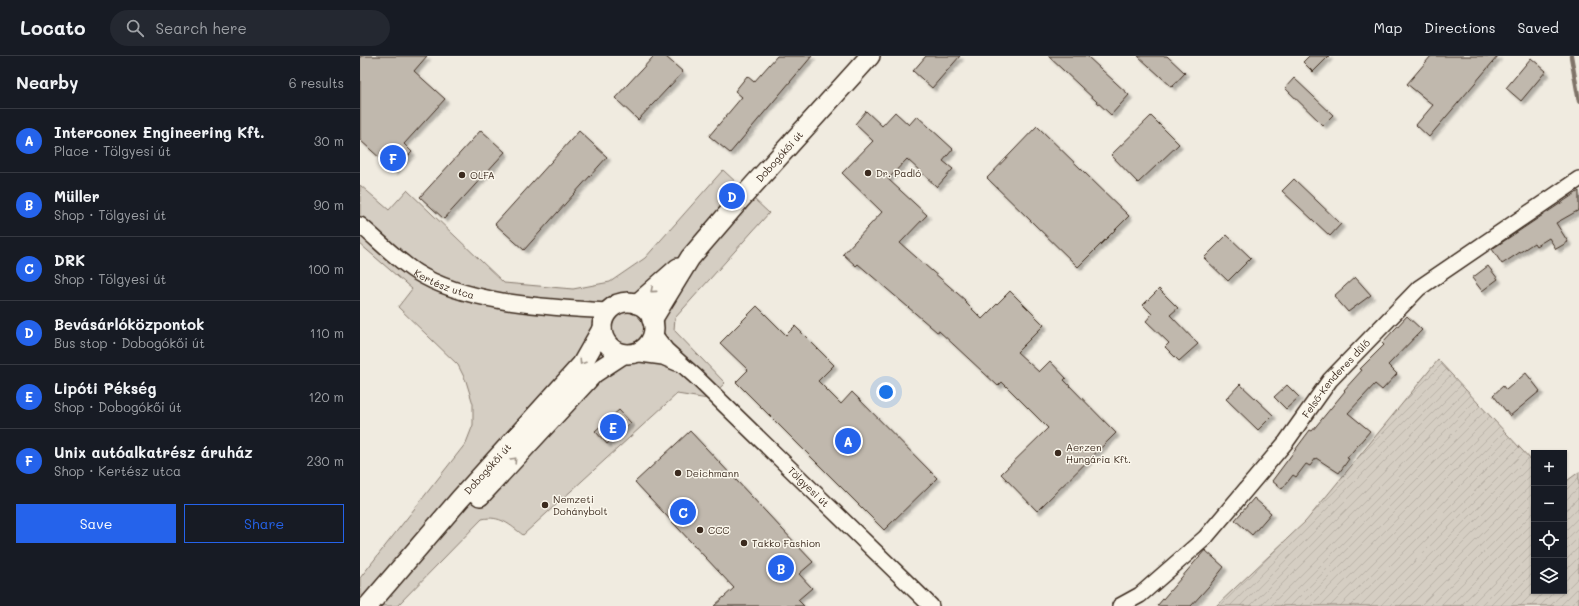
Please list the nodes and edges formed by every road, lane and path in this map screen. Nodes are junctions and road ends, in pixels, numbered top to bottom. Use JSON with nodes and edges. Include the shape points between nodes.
{"nodes":[{"id":1,"x":870,"y":56,"type":"edge"},
{"id":2,"x":1579,"y":179,"type":"edge"},
{"id":3,"x":360,"y":225,"type":"edge"},
{"id":4,"x":690,"y":258,"type":"junction"},
{"id":5,"x":637,"y":304,"type":"junction"},
{"id":6,"x":604,"y":321,"type":"junction"},
{"id":7,"x":653,"y":326,"type":"junction"},
{"id":8,"x":628,"y":354,"type":"junction"},
{"id":9,"x":685,"y":368,"type":"junction"},
{"id":10,"x":368,"y":606,"type":"edge"},
{"id":11,"x":376,"y":606,"type":"edge"},
{"id":12,"x":931,"y":606,"type":"edge"},
{"id":13,"x":1120,"y":606,"type":"edge"}],
"edges":[{"from":1,"to":4,"type":"main road","name":"Dobogókői út"},
{"from":2,"to":13,"type":"street","name":"Felső-Kenderes dűlő","via":[[1419,288],[1330,380],[1286,442],[1205,538],[1140,595]]},
{"from":3,"to":6,"type":"street","name":"Kertész utca","via":[[415,271],[433,281],[485,297],[546,307]]},
{"from":4,"to":5,"type":"main road","name":"Dobogókői út","one_way":true},
{"from":4,"to":7,"type":"main road","name":"Dobogókői út"},
{"from":5,"to":6,"type":"main road","via":[[621,303]]},
{"from":5,"to":7,"type":"main road","via":[[646,310]]},
{"from":6,"to":8,"type":"main road","via":[[604,337],[608,345],[616,351]]},
{"from":6,"to":10,"type":"main road","name":"Dobogókői út","one_way":true,"via":[[582,364]]},
{"from":7,"to":8,"type":"main road","via":[[648,345],[642,350]]},
{"from":7,"to":9,"type":"street","name":"Tölgyesi út","via":[[666,350]]},
{"from":8,"to":9,"type":"street","name":"Tölgyesi út","via":[[663,357]]},
{"from":11,"to":8,"type":"main road","name":"Dobogókői út","one_way":true,"via":[[594,374]]},
{"from":9,"to":12,"type":"street","name":"Tölgyesi út"}]}
